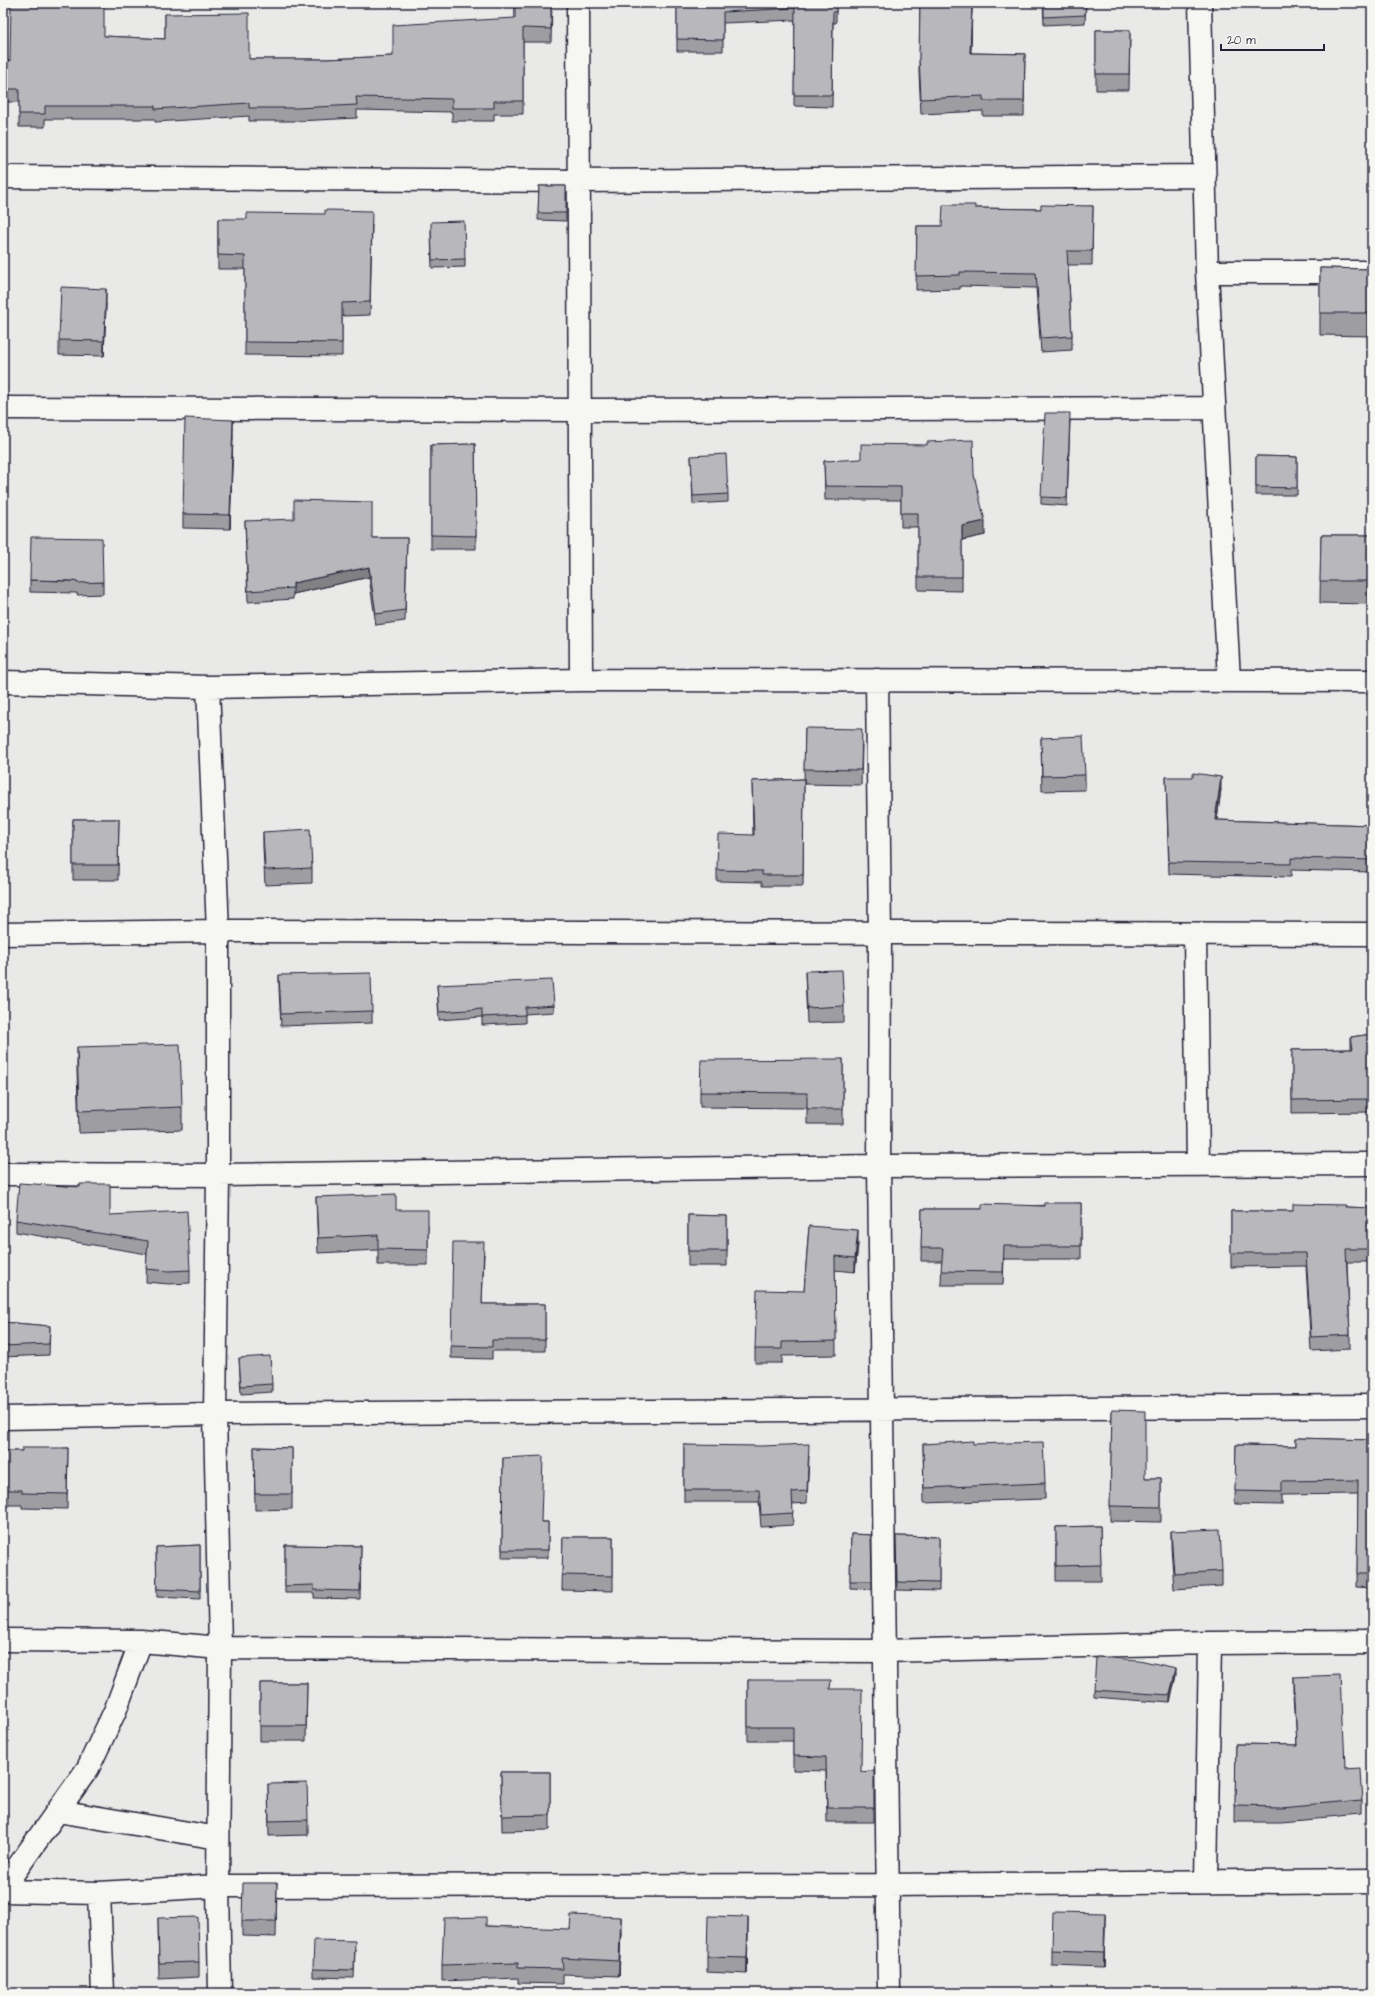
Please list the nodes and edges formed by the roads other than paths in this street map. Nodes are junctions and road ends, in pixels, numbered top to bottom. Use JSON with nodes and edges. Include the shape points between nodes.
{"nodes":[{"id":1,"x":578,"y":3,"type":"edge"},
{"id":2,"x":1200,"y":3,"type":"edge"},
{"id":3,"x":1205,"y":176,"type":"junction"},
{"id":4,"x":3,"y":177,"type":"edge"},
{"id":5,"x":578,"y":182,"type":"junction"},
{"id":6,"x":1207,"y":272,"type":"junction"},
{"id":7,"x":1372,"y":272,"type":"edge"},
{"id":8,"x":3,"y":408,"type":"edge"},
{"id":9,"x":1213,"y":408,"type":"junction"},
{"id":10,"x":580,"y":410,"type":"junction"},
{"id":11,"x":581,"y":680,"type":"junction"},
{"id":12,"x":877,"y":680,"type":"junction"},
{"id":13,"x":1229,"y":680,"type":"junction"},
{"id":14,"x":1372,"y":681,"type":"edge"},
{"id":15,"x":3,"y":682,"type":"edge"},
{"id":16,"x":208,"y":687,"type":"junction"},
{"id":17,"x":218,"y":931,"type":"junction"},
{"id":18,"x":3,"y":934,"type":"edge"},
{"id":19,"x":880,"y":934,"type":"junction"},
{"id":20,"x":1196,"y":934,"type":"junction"},
{"id":21,"x":1372,"y":934,"type":"edge"},
{"id":22,"x":1372,"y":1164,"type":"edge"},
{"id":23,"x":1198,"y":1165,"type":"junction"},
{"id":24,"x":879,"y":1166,"type":"junction"},
{"id":25,"x":3,"y":1174,"type":"edge"},
{"id":26,"x":218,"y":1175,"type":"junction"},
{"id":27,"x":1372,"y":1406,"type":"edge"},
{"id":28,"x":882,"y":1409,"type":"junction"},
{"id":29,"x":215,"y":1414,"type":"junction"},
{"id":30,"x":3,"y":1418,"type":"edge"},
{"id":31,"x":3,"y":1640,"type":"edge"},
{"id":32,"x":141,"y":1641,"type":"junction"},
{"id":33,"x":1372,"y":1642,"type":"edge"},
{"id":34,"x":1210,"y":1643,"type":"junction"},
{"id":35,"x":220,"y":1648,"type":"junction"},
{"id":36,"x":883,"y":1651,"type":"junction"},
{"id":37,"x":58,"y":1811,"type":"junction"},
{"id":38,"x":218,"y":1838,"type":"junction"},
{"id":39,"x":1372,"y":1881,"type":"edge"},
{"id":40,"x":1206,"y":1882,"type":"junction"},
{"id":41,"x":886,"y":1885,"type":"junction"},
{"id":42,"x":218,"y":1886,"type":"junction"},
{"id":43,"x":3,"y":1890,"type":"edge"},
{"id":44,"x":99,"y":1894,"type":"junction"},
{"id":45,"x":103,"y":1993,"type":"edge"},
{"id":46,"x":220,"y":1993,"type":"edge"},
{"id":47,"x":889,"y":1993,"type":"edge"}],
"edges":[{"from":1,"to":5,"type":"street"},
{"from":2,"to":3,"type":"street"},
{"from":3,"to":5,"type":"street"},
{"from":3,"to":6,"type":"street"},
{"from":4,"to":5,"type":"street"},
{"from":5,"to":10,"type":"street"},
{"from":6,"to":7,"type":"street"},
{"from":6,"to":9,"type":"street"},
{"from":8,"to":10,"type":"street"},
{"from":9,"to":10,"type":"street"},
{"from":9,"to":13,"type":"street"},
{"from":10,"to":11,"type":"street"},
{"from":11,"to":12,"type":"street"},
{"from":11,"to":16,"type":"street"},
{"from":12,"to":13,"type":"street"},
{"from":12,"to":19,"type":"street"},
{"from":13,"to":14,"type":"street"},
{"from":15,"to":16,"type":"street"},
{"from":16,"to":17,"type":"street"},
{"from":17,"to":18,"type":"street"},
{"from":17,"to":19,"type":"street"},
{"from":17,"to":26,"type":"street"},
{"from":19,"to":20,"type":"street"},
{"from":19,"to":24,"type":"street"},
{"from":20,"to":21,"type":"street"},
{"from":20,"to":23,"type":"street"},
{"from":22,"to":23,"type":"street"},
{"from":23,"to":24,"type":"street"},
{"from":24,"to":26,"type":"street"},
{"from":24,"to":28,"type":"street"},
{"from":25,"to":26,"type":"street"},
{"from":26,"to":29,"type":"street"},
{"from":27,"to":28,"type":"street"},
{"from":28,"to":29,"type":"street"},
{"from":28,"to":36,"type":"street"},
{"from":29,"to":30,"type":"street"},
{"from":29,"to":35,"type":"street"},
{"from":31,"to":32,"type":"street"},
{"from":32,"to":35,"type":"street"},
{"from":32,"to":37,"type":"street","via":[[115,1712],[88,1768]]},
{"from":33,"to":34,"type":"street"},
{"from":34,"to":36,"type":"street"},
{"from":34,"to":40,"type":"street"},
{"from":35,"to":36,"type":"street"},
{"from":35,"to":38,"type":"street"},
{"from":36,"to":41,"type":"street"},
{"from":37,"to":38,"type":"street"},
{"from":37,"to":43,"type":"street"},
{"from":38,"to":42,"type":"street"},
{"from":39,"to":40,"type":"street"},
{"from":40,"to":41,"type":"street"},
{"from":41,"to":42,"type":"street"},
{"from":41,"to":47,"type":"street"},
{"from":42,"to":44,"type":"street"},
{"from":42,"to":46,"type":"street"},
{"from":43,"to":44,"type":"street"},
{"from":44,"to":45,"type":"street"}]}
